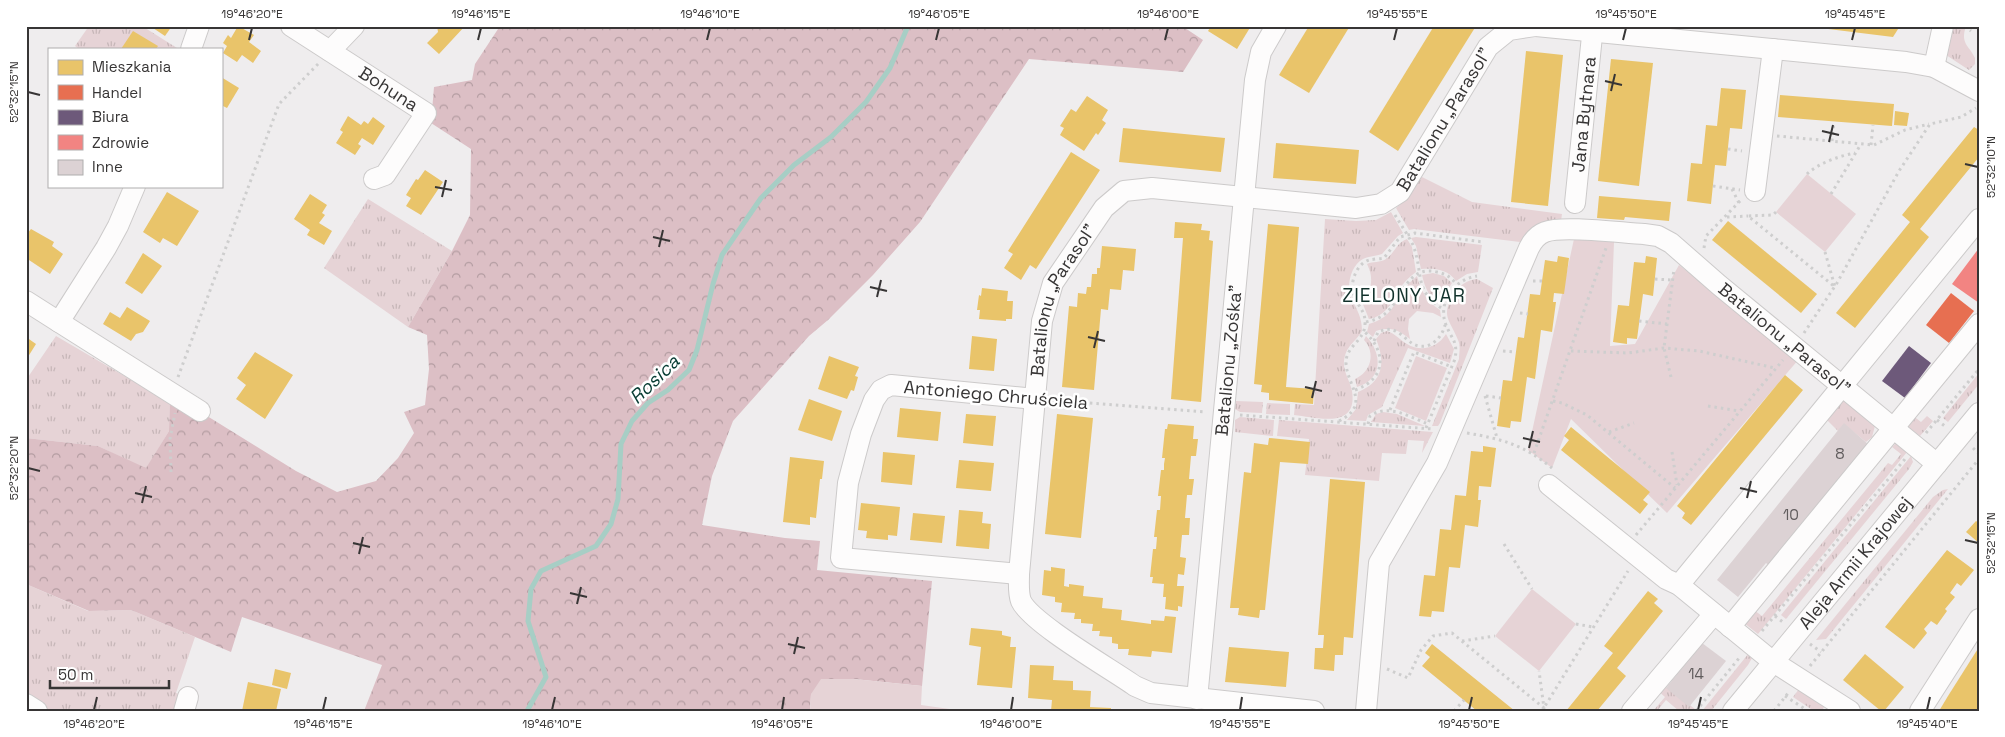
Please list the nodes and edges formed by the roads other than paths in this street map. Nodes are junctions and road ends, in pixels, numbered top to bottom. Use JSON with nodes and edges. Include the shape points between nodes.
{"nodes":[{"id":1,"x":200,"y":26,"type":"edge"},
{"id":2,"x":291,"y":26,"type":"edge"},
{"id":3,"x":354,"y":26,"type":"edge"},
{"id":4,"x":1276,"y":26,"type":"edge"},
{"id":5,"x":1536,"y":26,"type":"edge"},
{"id":6,"x":1943,"y":26,"type":"edge"},
{"id":7,"x":1593,"y":29,"type":"edge"},
{"id":8,"x":191,"y":48,"type":"edge"},
{"id":9,"x":1774,"y":49,"type":"junction"},
{"id":10,"x":330,"y":51,"type":"junction"},
{"id":11,"x":1934,"y":67,"type":"junction"},
{"id":12,"x":1979,"y":91,"type":"edge"},
{"id":13,"x":374,"y":180,"type":"dead end"},
{"id":14,"x":134,"y":188,"type":"edge"},
{"id":15,"x":1751,"y":191,"type":"road end"},
{"id":16,"x":1245,"y":196,"type":"junction"},
{"id":17,"x":1575,"y":203,"type":"dead end"},
{"id":18,"x":1979,"y":219,"type":"edge"},
{"id":19,"x":26,"y":301,"type":"edge"},
{"id":20,"x":59,"y":322,"type":"junction"},
{"id":21,"x":1979,"y":324,"type":"edge"},
{"id":22,"x":1842,"y":386,"type":"junction"},
{"id":23,"x":1035,"y":399,"type":"junction"},
{"id":24,"x":200,"y":411,"type":"dead end"},
{"id":25,"x":1979,"y":413,"type":"edge"},
{"id":26,"x":1893,"y":428,"type":"junction"},
{"id":27,"x":1937,"y":464,"type":"junction"},
{"id":28,"x":1549,"y":484,"type":"dead end"},
{"id":29,"x":1019,"y":574,"type":"junction"},
{"id":30,"x":1679,"y":585,"type":"junction"},
{"id":31,"x":1714,"y":614,"type":"junction"},
{"id":32,"x":1979,"y":619,"type":"edge"},
{"id":33,"x":1730,"y":627,"type":"junction"},
{"id":34,"x":1772,"y":660,"type":"junction"},
{"id":35,"x":1197,"y":699,"type":"junction"},
{"id":36,"x":26,"y":704,"type":"edge"},
{"id":37,"x":37,"y":711,"type":"edge"},
{"id":38,"x":1314,"y":711,"type":"edge"},
{"id":39,"x":1366,"y":711,"type":"edge"},
{"id":40,"x":1632,"y":711,"type":"edge"},
{"id":41,"x":1733,"y":711,"type":"edge"},
{"id":42,"x":1850,"y":711,"type":"edge"},
{"id":43,"x":1920,"y":711,"type":"edge"}],
"edges":[{"from":1,"to":8,"type":"street"},
{"from":2,"to":10,"type":"street","name":"Bohuna"},
{"from":3,"to":10,"type":"street"},
{"from":4,"to":16,"type":"street","name":"Batalionu „Zośka”","via":[[1261,52],[1255,80]]},
{"from":5,"to":7,"type":"street","name":"Batalionu „Parasol”"},
{"from":5,"to":16,"type":"street","name":"Batalionu „Parasol”","via":[[1509,30],[1488,48],[1400,192],[1387,200],[1356,208]]},
{"from":6,"to":11,"type":"street"},
{"from":7,"to":9,"type":"street","name":"Batalionu „Parasol”"},
{"from":7,"to":17,"type":"street","name":"Jana Bytnara"},
{"from":9,"to":11,"type":"street","name":"Batalionu „Parasol”"},
{"from":9,"to":15,"type":"street"},
{"from":10,"to":13,"type":"street","name":"Bohuna","via":[[426,113],[385,175]]},
{"from":11,"to":12,"type":"street","name":"Batalionu „Parasol”"},
{"from":14,"to":20,"type":"street","via":[[106,248]]},
{"from":16,"to":23,"type":"street","name":"Batalionu „Parasol”","via":[[1152,188],[1124,191],[1104,208],[1053,284],[1042,321]]},
{"from":16,"to":35,"type":"street","name":"Batalionu „Zośka”"},
{"from":18,"to":22,"type":"street"},
{"from":19,"to":20,"type":"street"},
{"from":20,"to":24,"type":"street"},
{"from":21,"to":26,"type":"street"},
{"from":22,"to":26,"type":"street","name":"Batalionu „Parasol”"},
{"from":22,"to":30,"type":"street"},
{"from":22,"to":39,"type":"street","name":"Batalionu „Parasol”","via":[[1663,238],[1554,230],[1536,237],[1526,253],[1477,394],[1451,430],[1437,463],[1379,563]]},
{"from":23,"to":29,"type":"street","name":"Batalionu „Parasol”"},
{"from":23,"to":29,"type":"street","name":"Antoniego Chruściela","via":[[891,385],[882,390],[874,400],[861,434],[848,483],[845,511],[841,558]]},
{"from":25,"to":27,"type":"street","name":"Aleja Armii Krajowej"},
{"from":26,"to":27,"type":"street","name":"Batalionu „Parasol”"},
{"from":26,"to":33,"type":"street"},
{"from":27,"to":34,"type":"street","name":"Aleja Armii Krajowej"},
{"from":28,"to":30,"type":"street","via":[[1666,579]]},
{"from":29,"to":35,"type":"street","name":"Batalionu „Parasol”","via":[[1022,602],[1036,619],[1143,690]]},
{"from":30,"to":31,"type":"street"},
{"from":31,"to":33,"type":"street"},
{"from":31,"to":40,"type":"street"},
{"from":32,"to":43,"type":"street"},
{"from":33,"to":34,"type":"street"},
{"from":34,"to":41,"type":"street","name":"Aleja Armii Krajowej"},
{"from":34,"to":42,"type":"street"},
{"from":35,"to":38,"type":"street","name":"Batalionu „Parasol”"},
{"from":36,"to":37,"type":"street"}]}
